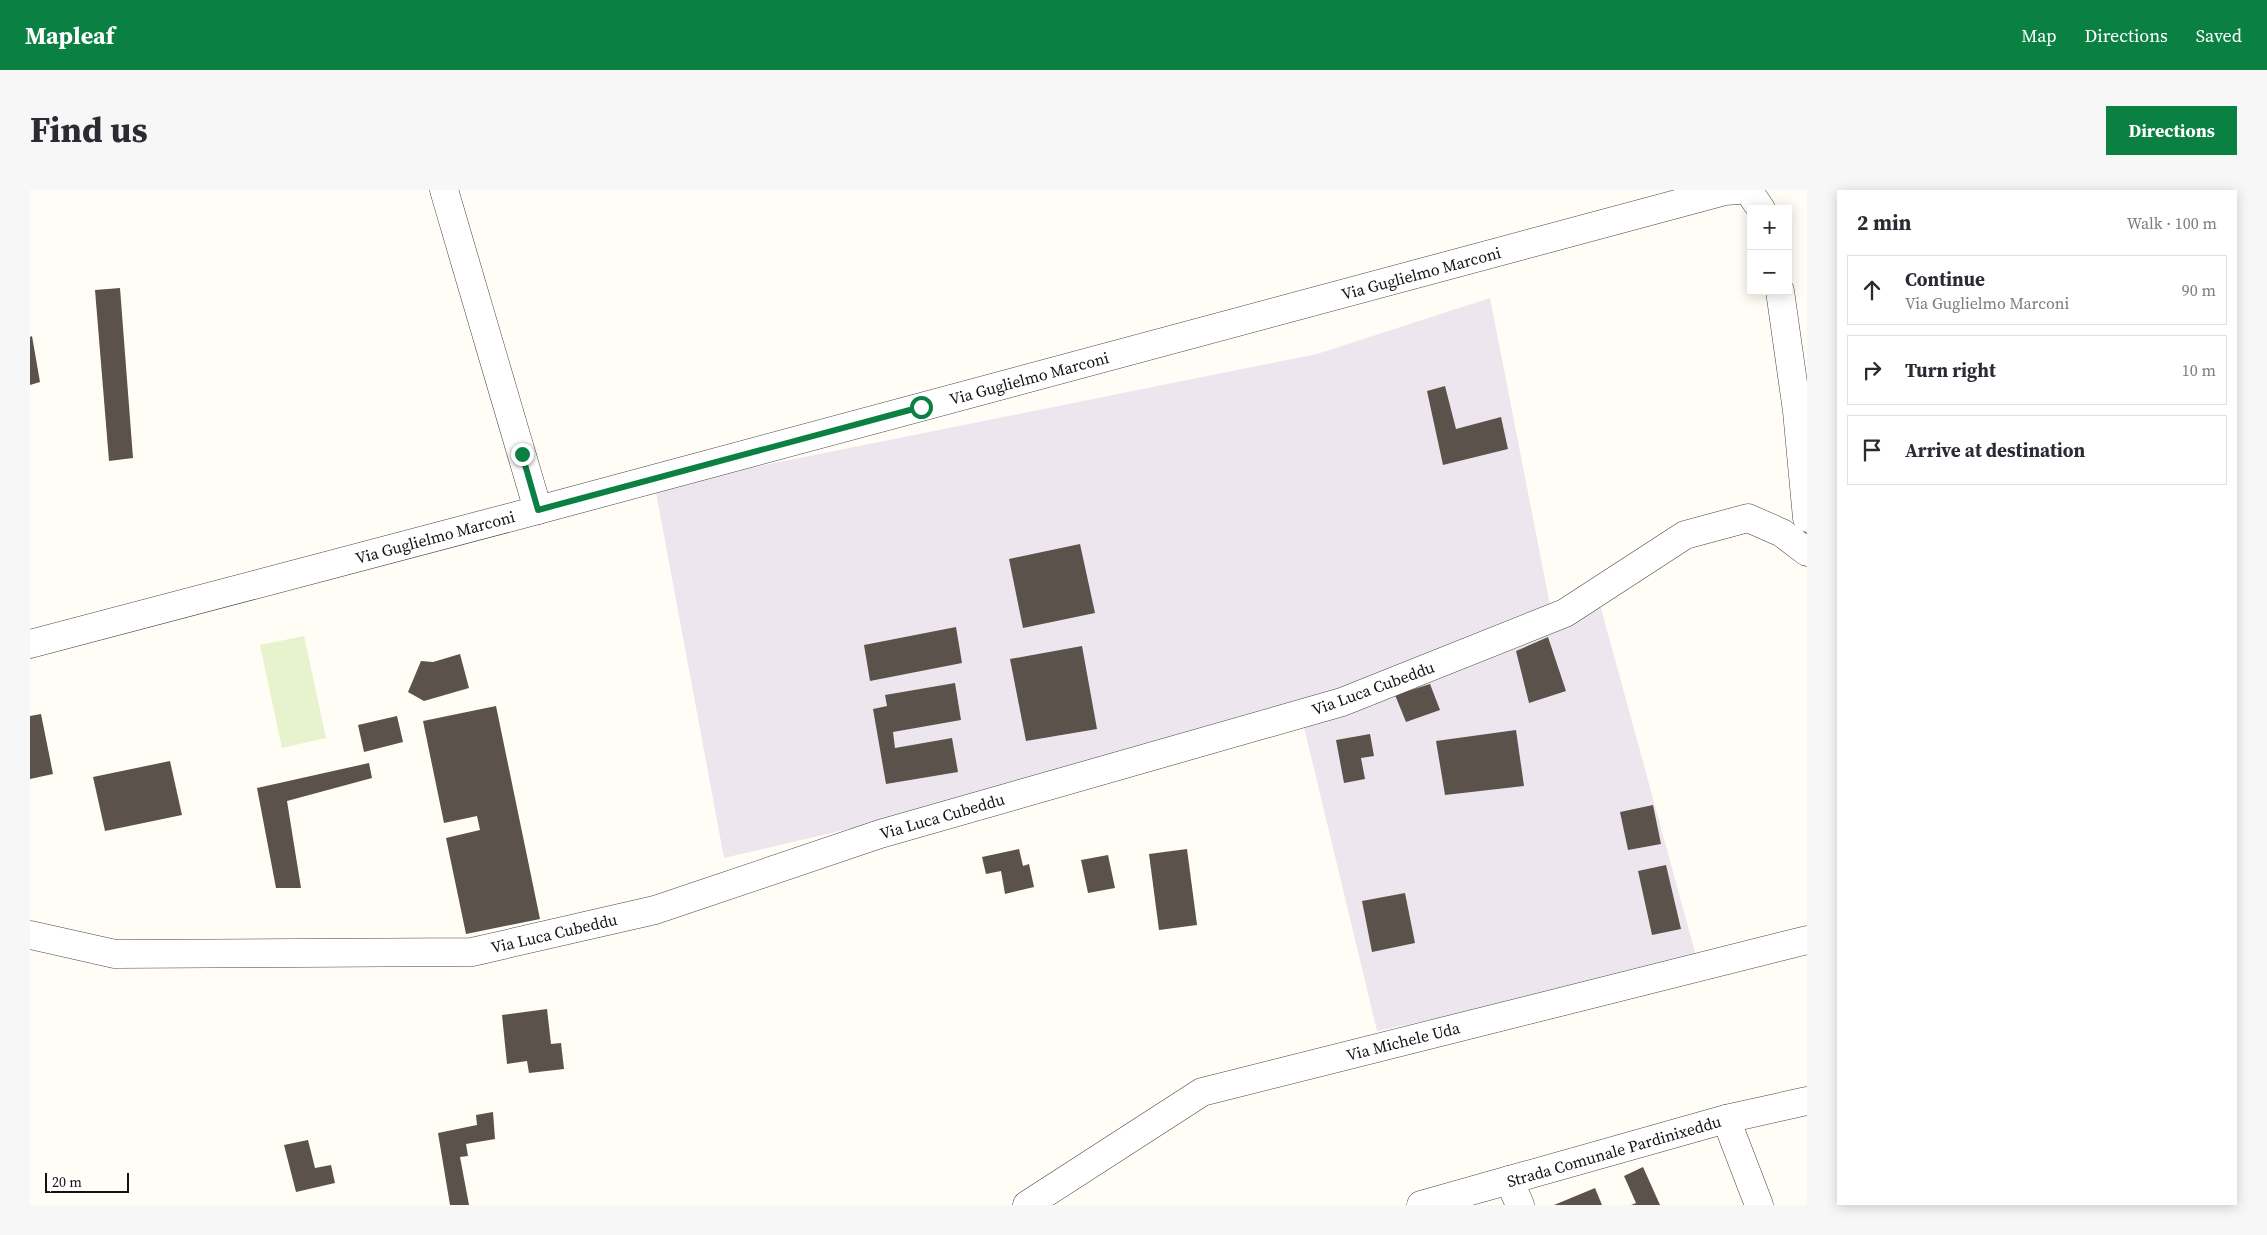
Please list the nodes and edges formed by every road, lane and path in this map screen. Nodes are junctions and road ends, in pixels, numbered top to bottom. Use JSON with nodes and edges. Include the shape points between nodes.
{"nodes":[{"id":1,"x":444,"y":190,"type":"edge"},
{"id":2,"x":1739,"y":190,"type":"edge"},
{"id":3,"x":1748,"y":190,"type":"edge"},
{"id":4,"x":1758,"y":205,"type":"edge"},
{"id":5,"x":1781,"y":295,"type":"edge"},
{"id":6,"x":538,"y":510,"type":"junction"},
{"id":7,"x":1807,"y":518,"type":"edge"},
{"id":8,"x":1807,"y":552,"type":"edge"},
{"id":9,"x":30,"y":644,"type":"edge"},
{"id":10,"x":30,"y":936,"type":"edge"},
{"id":11,"x":1807,"y":940,"type":"edge"},
{"id":12,"x":1807,"y":1101,"type":"edge"},
{"id":13,"x":1726,"y":1119,"type":"junction"},
{"id":14,"x":1510,"y":1180,"type":"junction"},
{"id":15,"x":1027,"y":1205,"type":"edge"},
{"id":16,"x":1422,"y":1205,"type":"edge"},
{"id":17,"x":1520,"y":1205,"type":"edge"},
{"id":18,"x":1759,"y":1205,"type":"edge"}],
"edges":[{"from":1,"to":6,"type":"street"},
{"from":2,"to":6,"type":"street","name":"Via Guglielmo Marconi","via":[[1706,196]]},
{"from":3,"to":4,"type":"street"},
{"from":5,"to":7,"type":"street"},
{"from":6,"to":9,"type":"street","name":"Via Guglielmo Marconi"},
{"from":8,"to":10,"type":"street","name":"Via Luca Cubeddu","via":[[1782,533],[1748,518],[1685,535],[1565,612],[1342,702],[880,834],[655,910],[472,952],[116,954]]},
{"from":11,"to":15,"type":"street","name":"Via Michele Uda","via":[[1202,1092]]},
{"from":12,"to":13,"type":"street","name":"Strada Comunale Pardinixeddu"},
{"from":13,"to":14,"type":"street","name":"Strada Comunale Pardinixeddu"},
{"from":13,"to":18,"type":"street"},
{"from":14,"to":16,"type":"street","name":"Strada Comunale Pardinixeddu"},
{"from":14,"to":17,"type":"street"}]}
